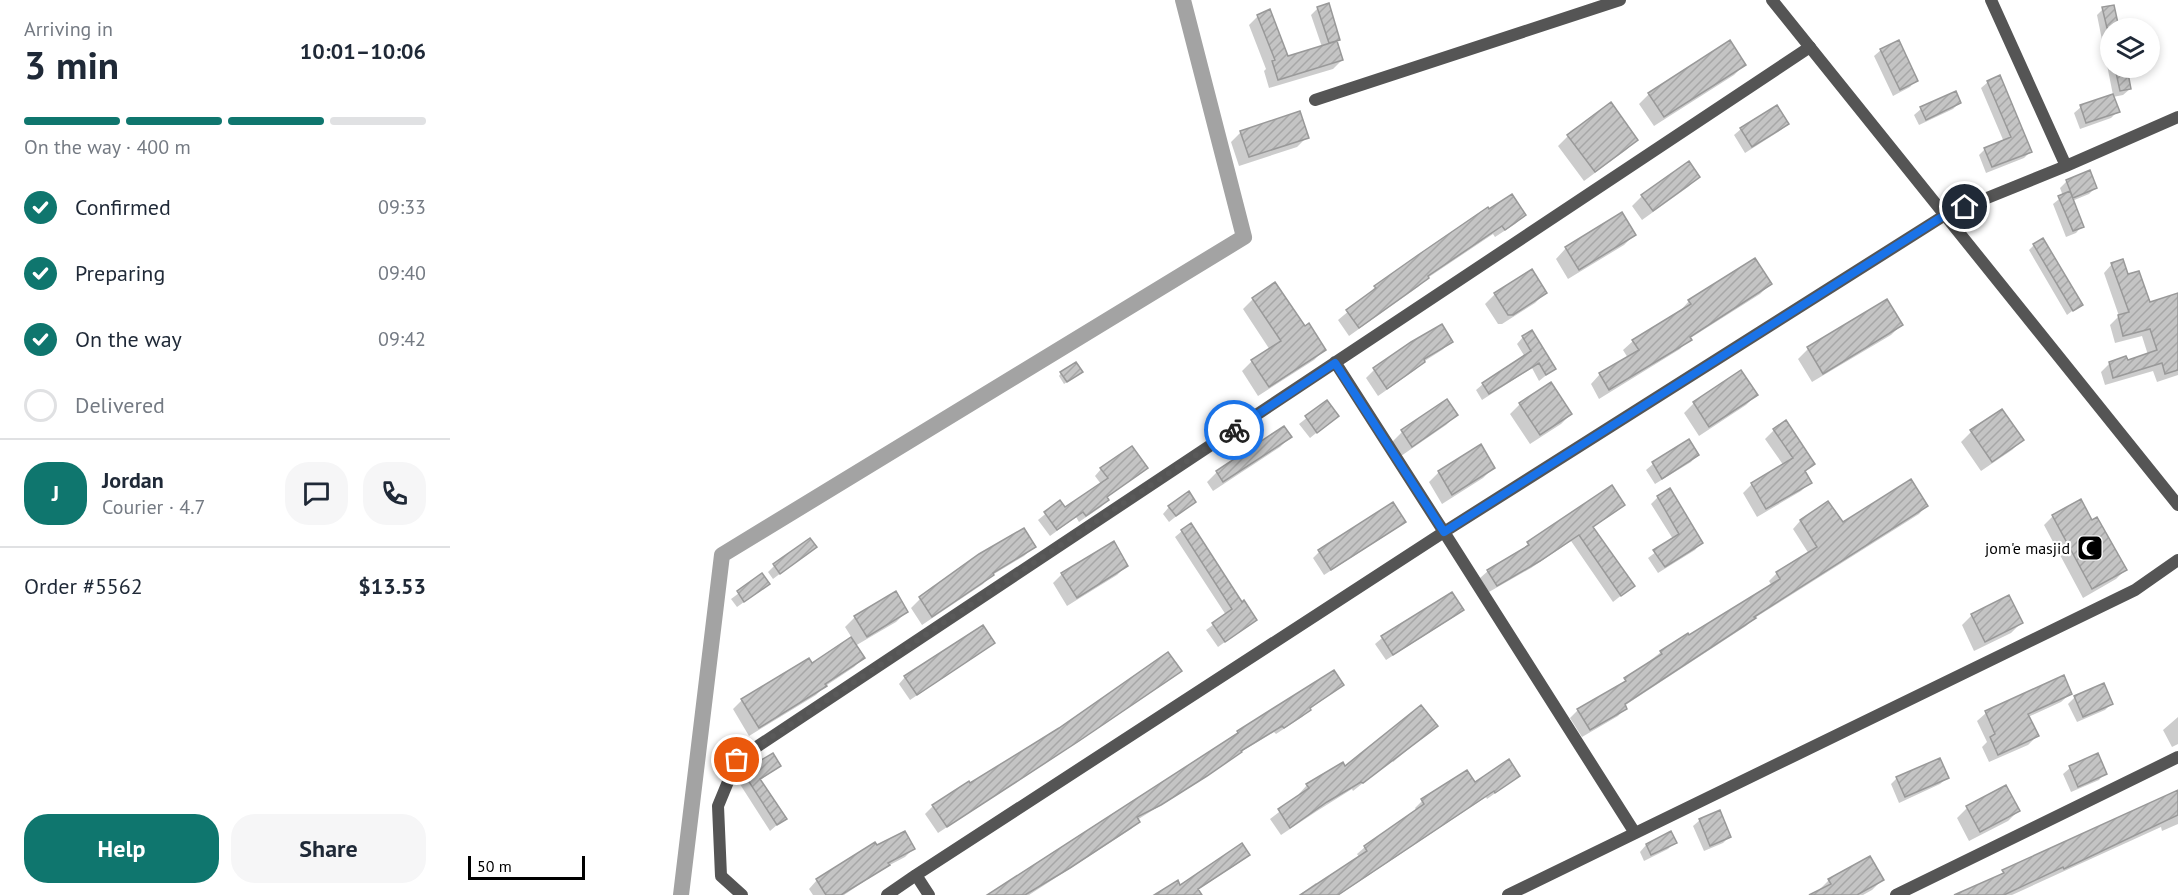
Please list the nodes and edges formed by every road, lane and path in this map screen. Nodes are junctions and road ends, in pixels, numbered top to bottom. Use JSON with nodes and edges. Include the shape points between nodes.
{"nodes":[{"id":1,"x":1620,"y":0,"type":"edge"},
{"id":2,"x":1772,"y":0,"type":"edge"},
{"id":3,"x":1991,"y":0,"type":"edge"},
{"id":4,"x":1810,"y":47,"type":"junction"},
{"id":5,"x":1315,"y":100,"type":"dead end"},
{"id":6,"x":2178,"y":117,"type":"edge"},
{"id":7,"x":2066,"y":166,"type":"junction"},
{"id":8,"x":1945,"y":215,"type":"junction"},
{"id":9,"x":1335,"y":363,"type":"junction"},
{"id":10,"x":2178,"y":505,"type":"edge"},
{"id":11,"x":1444,"y":532,"type":"junction"},
{"id":12,"x":2178,"y":560,"type":"edge"},
{"id":13,"x":2178,"y":757,"type":"edge"},
{"id":14,"x":1635,"y":833,"type":"junction"},
{"id":15,"x":916,"y":875,"type":"junction"},
{"id":16,"x":742,"y":895,"type":"edge"},
{"id":17,"x":887,"y":895,"type":"edge"},
{"id":18,"x":929,"y":895,"type":"edge"},
{"id":19,"x":1508,"y":895,"type":"edge"},
{"id":20,"x":1896,"y":895,"type":"edge"}],
"edges":[{"from":1,"to":5,"type":"street"},
{"from":2,"to":4,"type":"street"},
{"from":3,"to":7,"type":"street"},
{"from":4,"to":8,"type":"street"},
{"from":4,"to":9,"type":"street"},
{"from":6,"to":7,"type":"street"},
{"from":7,"to":8,"type":"street"},
{"from":8,"to":10,"type":"street"},
{"from":8,"to":11,"type":"street"},
{"from":9,"to":11,"type":"street"},
{"from":9,"to":16,"type":"street","via":[[737,760],[718,806],[721,876]]},
{"from":11,"to":14,"type":"street"},
{"from":11,"to":15,"type":"street"},
{"from":12,"to":14,"type":"street","via":[[2135,590]]},
{"from":13,"to":20,"type":"street"},
{"from":14,"to":19,"type":"street"},
{"from":15,"to":17,"type":"street"},
{"from":15,"to":18,"type":"street"}]}
